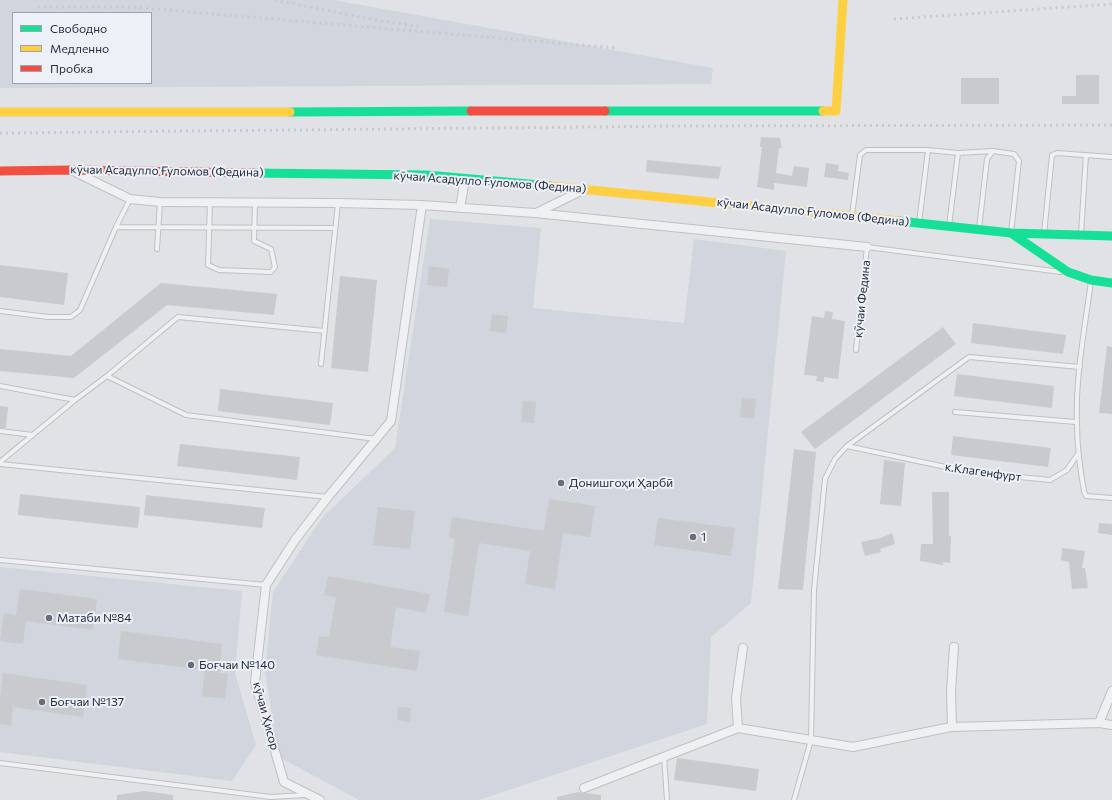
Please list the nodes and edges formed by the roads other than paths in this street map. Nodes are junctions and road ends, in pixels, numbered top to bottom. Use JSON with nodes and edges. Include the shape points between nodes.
{"nodes":[{"id":1,"x":843,"y":0,"type":"edge"},
{"id":2,"x":0,"y":112,"type":"edge"},
{"id":3,"x":928,"y":150,"type":"junction"},
{"id":4,"x":993,"y":151,"type":"junction"},
{"id":5,"x":958,"y":153,"type":"junction"},
{"id":6,"x":1086,"y":155,"type":"junction"},
{"id":7,"x":1112,"y":157,"type":"edge"},
{"id":8,"x":17,"y":170,"type":"junction"},
{"id":9,"x":70,"y":170,"type":"junction"},
{"id":10,"x":0,"y":171,"type":"edge"},
{"id":11,"x":0,"y":176,"type":"edge"},
{"id":12,"x":465,"y":179,"type":"junction"},
{"id":13,"x":586,"y":189,"type":"junction"},
{"id":14,"x":130,"y":199,"type":"junction"},
{"id":15,"x":160,"y":202,"type":"junction"},
{"id":16,"x":210,"y":202,"type":"junction"},
{"id":17,"x":255,"y":202,"type":"junction"},
{"id":18,"x":338,"y":203,"type":"junction"},
{"id":19,"x":422,"y":205,"type":"junction"},
{"id":20,"x":460,"y":208,"type":"junction"},
{"id":21,"x":535,"y":213,"type":"junction"},
{"id":22,"x":852,"y":216,"type":"junction"},
{"id":23,"x":919,"y":223,"type":"junction"},
{"id":24,"x":116,"y":226,"type":"junction"},
{"id":25,"x":158,"y":226,"type":"junction"},
{"id":26,"x":211,"y":226,"type":"junction"},
{"id":27,"x":949,"y":227,"type":"junction"},
{"id":28,"x":254,"y":228,"type":"junction"},
{"id":29,"x":335,"y":228,"type":"junction"},
{"id":30,"x":979,"y":230,"type":"junction"},
{"id":31,"x":1011,"y":233,"type":"junction"},
{"id":32,"x":1044,"y":235,"type":"junction"},
{"id":33,"x":1081,"y":236,"type":"junction"},
{"id":34,"x":1112,"y":236,"type":"edge"},
{"id":35,"x":867,"y":248,"type":"junction"},
{"id":36,"x":157,"y":249,"type":"dead end"},
{"id":37,"x":1068,"y":272,"type":"junction"},
{"id":38,"x":1091,"y":280,"type":"junction"},
{"id":39,"x":1112,"y":283,"type":"edge"},
{"id":40,"x":0,"y":311,"type":"edge"},
{"id":41,"x":325,"y":331,"type":"junction"},
{"id":42,"x":856,"y":350,"type":"dead end"},
{"id":43,"x":321,"y":364,"type":"dead end"},
{"id":44,"x":1080,"y":367,"type":"junction"},
{"id":45,"x":107,"y":376,"type":"junction"},
{"id":46,"x":0,"y":386,"type":"edge"},
{"id":47,"x":74,"y":400,"type":"junction"},
{"id":48,"x":955,"y":412,"type":"dead end"},
{"id":49,"x":1076,"y":422,"type":"junction"},
{"id":50,"x":0,"y":431,"type":"edge"},
{"id":51,"x":33,"y":435,"type":"junction"},
{"id":52,"x":378,"y":440,"type":"junction"},
{"id":53,"x":847,"y":446,"type":"junction"},
{"id":54,"x":1078,"y":454,"type":"junction"},
{"id":55,"x":0,"y":463,"type":"edge"},
{"id":56,"x":328,"y":497,"type":"junction"},
{"id":57,"x":1112,"y":498,"type":"edge"},
{"id":58,"x":0,"y":560,"type":"edge"},
{"id":59,"x":266,"y":584,"type":"junction"},
{"id":60,"x":954,"y":647,"type":"dead end"},
{"id":61,"x":743,"y":648,"type":"dead end"},
{"id":62,"x":1112,"y":691,"type":"edge"},
{"id":63,"x":1099,"y":723,"type":"junction"},
{"id":64,"x":1112,"y":725,"type":"edge"},
{"id":65,"x":952,"y":727,"type":"junction"},
{"id":66,"x":738,"y":728,"type":"junction"},
{"id":67,"x":811,"y":740,"type":"junction"},
{"id":68,"x":664,"y":756,"type":"junction"},
{"id":69,"x":0,"y":763,"type":"edge"},
{"id":70,"x":584,"y":788,"type":"dead end"},
{"id":71,"x":310,"y":795,"type":"junction"},
{"id":72,"x":320,"y":800,"type":"edge"},
{"id":73,"x":667,"y":800,"type":"edge"},
{"id":74,"x":794,"y":800,"type":"edge"}],
"edges":[{"from":1,"to":2,"type":"street","via":[[836,111]]},
{"from":3,"to":5,"type":"lane"},
{"from":3,"to":22,"type":"lane","via":[[863,152],[860,155]]},
{"from":3,"to":23,"type":"lane"},
{"from":4,"to":5,"type":"lane"},
{"from":4,"to":30,"type":"lane","via":[[987,158]]},
{"from":4,"to":31,"type":"lane","via":[[1014,154],[1019,161]]},
{"from":5,"to":27,"type":"lane"},
{"from":6,"to":7,"type":"lane"},
{"from":6,"to":32,"type":"lane","via":[[1052,155]]},
{"from":6,"to":33,"type":"lane"},
{"from":8,"to":9,"type":"street","name":"кӯчаи Асадулло Ғуломов (Федина)"},
{"from":8,"to":10,"type":"street","name":"кӯчаи Асадулло Ғуломов (Федина)"},
{"from":8,"to":11,"type":"street"},
{"from":9,"to":12,"type":"street","name":"кӯчаи Асадулло Ғуломов (Федина)","via":[[410,175]]},
{"from":9,"to":14,"type":"street"},
{"from":12,"to":13,"type":"street","name":"кӯчаи Асадулло Ғуломов (Федина)"},
{"from":12,"to":20,"type":"street"},
{"from":13,"to":21,"type":"street"},
{"from":13,"to":22,"type":"street","name":"кӯчаи Асадулло Ғуломов (Федина)"},
{"from":14,"to":15,"type":"street"},
{"from":14,"to":24,"type":"lane"},
{"from":15,"to":16,"type":"street"},
{"from":15,"to":25,"type":"lane"},
{"from":16,"to":17,"type":"street"},
{"from":16,"to":26,"type":"lane"},
{"from":17,"to":18,"type":"street"},
{"from":17,"to":28,"type":"lane"},
{"from":18,"to":19,"type":"street"},
{"from":18,"to":29,"type":"lane"},
{"from":19,"to":20,"type":"street"},
{"from":19,"to":52,"type":"street","via":[[391,421]]},
{"from":20,"to":21,"type":"street"},
{"from":21,"to":35,"type":"street"},
{"from":22,"to":23,"type":"street","name":"кӯчаи Асадулло Ғуломов (Федина)"},
{"from":23,"to":27,"type":"street","name":"кӯчаи Асадулло Ғуломов (Федина)"},
{"from":24,"to":25,"type":"lane"},
{"from":24,"to":40,"type":"lane","via":[[80,310],[72,317]]},
{"from":25,"to":26,"type":"lane"},
{"from":25,"to":36,"type":"lane"},
{"from":26,"to":28,"type":"lane"},
{"from":26,"to":28,"type":"lane","via":[[208,265],[219,270],[271,272],[275,267],[271,249],[254,241]]},
{"from":27,"to":30,"type":"street","name":"кӯчаи Асадулло Ғуломов (Федина)"},
{"from":28,"to":29,"type":"lane"},
{"from":29,"to":41,"type":"lane"},
{"from":30,"to":31,"type":"street","name":"кӯчаи Асадулло Ғуломов (Федина)"},
{"from":31,"to":32,"type":"street","name":"кӯчаи Асадулло Ғуломов (Федина)"},
{"from":31,"to":37,"type":"street","name":"кӯчаи Асадулло Ғуломов (Федина)"},
{"from":32,"to":33,"type":"street","name":"кӯчаи Асадулло Ғуломов (Федина)"},
{"from":33,"to":34,"type":"street","name":"кӯчаи Асадулло Ғуломов (Федина)"},
{"from":35,"to":37,"type":"lane"},
{"from":35,"to":42,"type":"lane","name":"кӯчаи Федина"},
{"from":37,"to":38,"type":"street","name":"кӯчаи Асадулло Ғуломов (Федина)"},
{"from":38,"to":39,"type":"street","name":"кӯчаи Асадулло Ғуломов (Федина)"},
{"from":38,"to":44,"type":"lane"},
{"from":41,"to":43,"type":"lane"},
{"from":41,"to":45,"type":"lane","via":[[178,317]]},
{"from":44,"to":49,"type":"lane"},
{"from":44,"to":53,"type":"lane","via":[[969,357]]},
{"from":45,"to":47,"type":"lane"},
{"from":45,"to":52,"type":"lane","via":[[186,415]]},
{"from":46,"to":47,"type":"lane"},
{"from":47,"to":51,"type":"lane"},
{"from":48,"to":49,"type":"lane"},
{"from":49,"to":54,"type":"lane"},
{"from":50,"to":51,"type":"lane"},
{"from":51,"to":55,"type":"lane"},
{"from":52,"to":56,"type":"street"},
{"from":53,"to":54,"type":"lane","name":"к.Клагенфурт","via":[[969,472],[1050,480],[1067,470]]},
{"from":53,"to":67,"type":"lane","via":[[830,467],[825,479],[814,590]]},
{"from":54,"to":57,"type":"lane","via":[[1086,496]]},
{"from":55,"to":56,"type":"lane"},
{"from":56,"to":59,"type":"street"},
{"from":58,"to":59,"type":"lane"},
{"from":59,"to":71,"type":"street","name":"кӯчаи Ҳисор","via":[[255,682],[284,782]]},
{"from":60,"to":65,"type":"street"},
{"from":61,"to":66,"type":"street","via":[[736,698]]},
{"from":62,"to":63,"type":"street"},
{"from":63,"to":64,"type":"street"},
{"from":63,"to":65,"type":"street"},
{"from":65,"to":67,"type":"street","via":[[853,747]]},
{"from":66,"to":67,"type":"street"},
{"from":66,"to":68,"type":"street"},
{"from":67,"to":74,"type":"lane"},
{"from":68,"to":70,"type":"street"},
{"from":68,"to":73,"type":"lane"},
{"from":69,"to":71,"type":"lane","via":[[272,797]]},
{"from":71,"to":72,"type":"street","name":"кӯчаи Ҳисор"}]}
